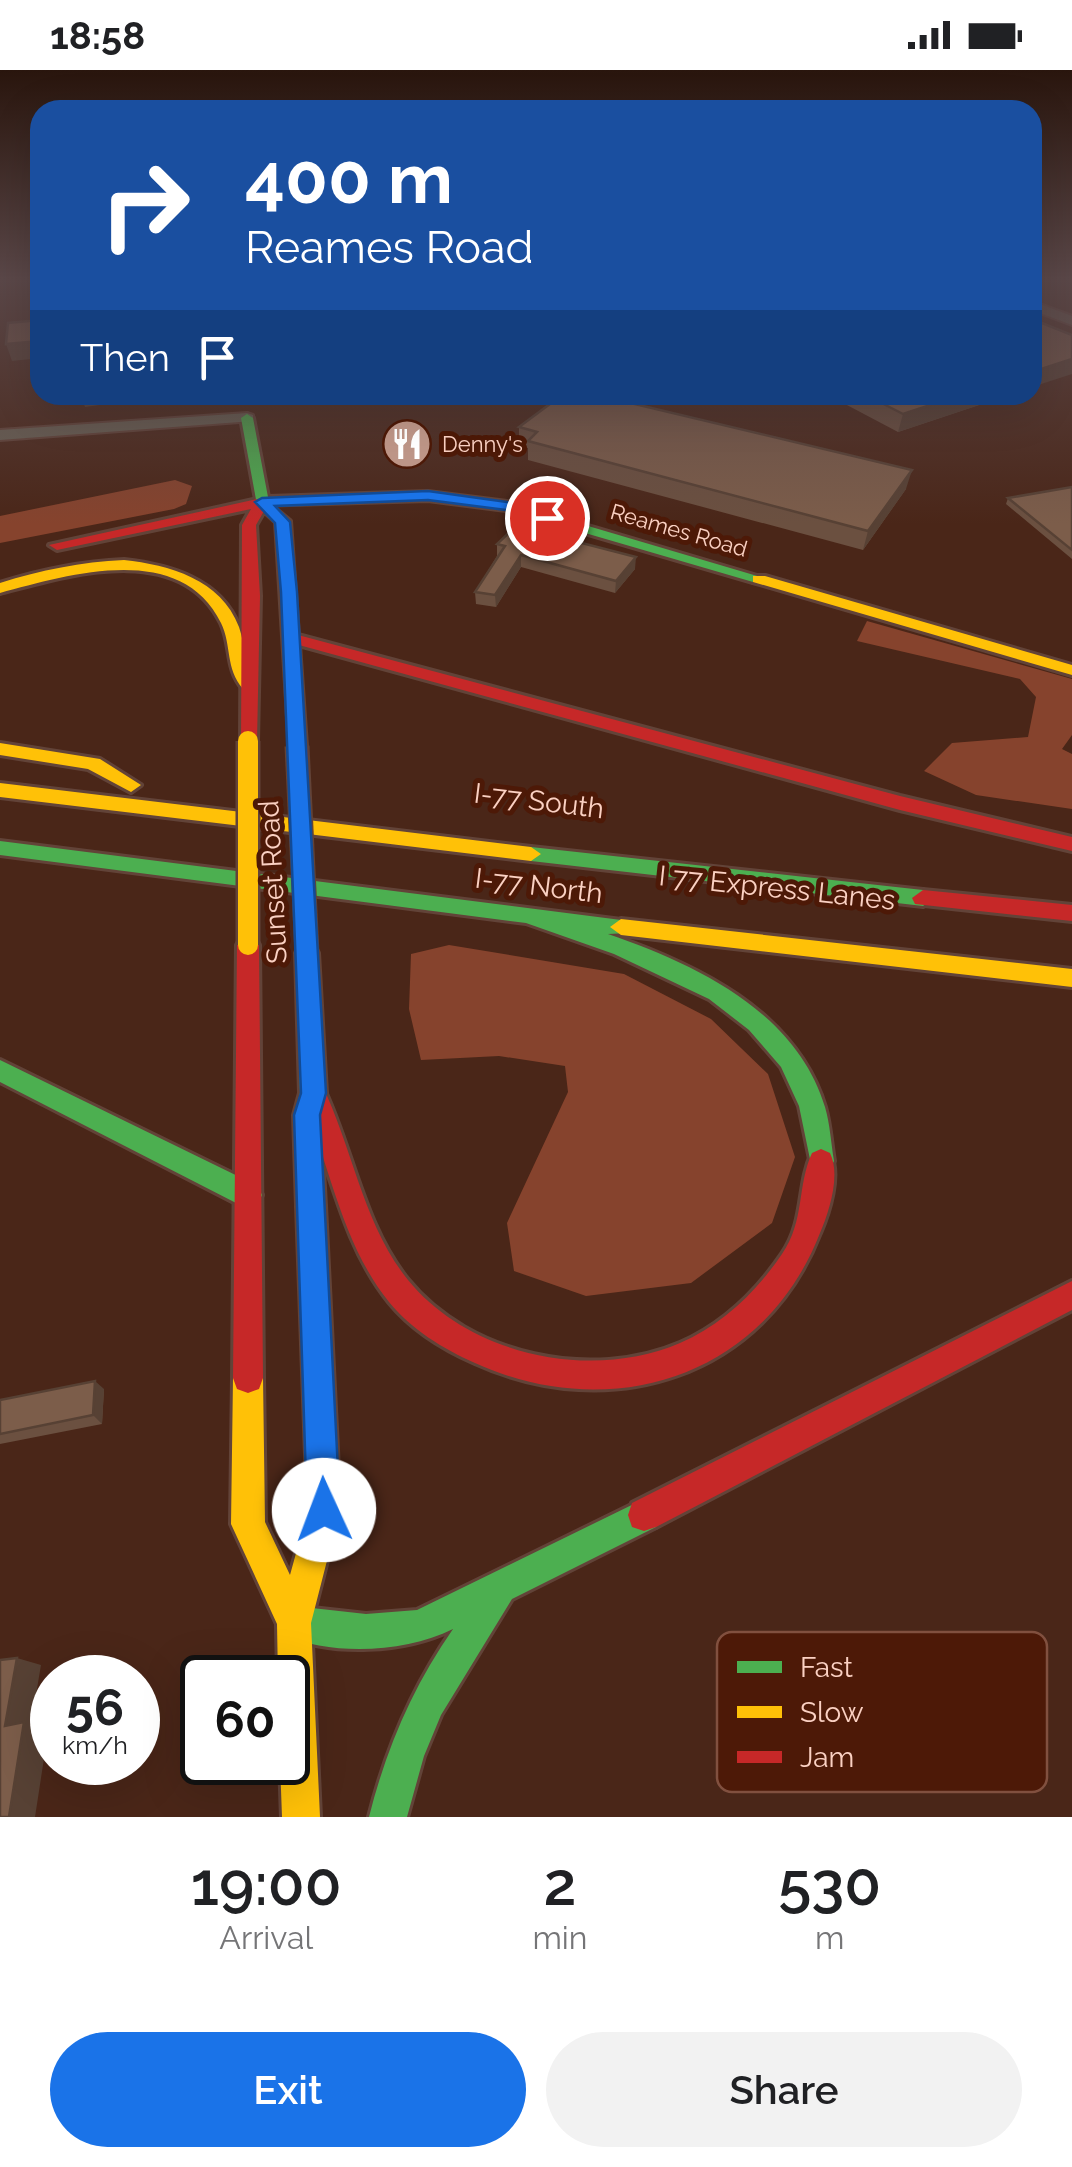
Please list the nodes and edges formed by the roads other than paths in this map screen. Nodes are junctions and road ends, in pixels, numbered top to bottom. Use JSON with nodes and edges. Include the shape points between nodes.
{"nodes":[{"id":1,"x":249,"y":406,"type":"edge"},
{"id":2,"x":0,"y":435,"type":"edge"},
{"id":3,"x":262,"y":502,"type":"junction"},
{"id":4,"x":37,"y":549,"type":"dead end"},
{"id":5,"x":0,"y":588,"type":"edge"},
{"id":6,"x":291,"y":638,"type":"junction"},
{"id":7,"x":1072,"y":670,"type":"edge"},
{"id":8,"x":249,"y":685,"type":"junction"},
{"id":9,"x":0,"y":749,"type":"edge"},
{"id":10,"x":0,"y":768,"type":"edge"},
{"id":11,"x":130,"y":784,"type":"junction"},
{"id":12,"x":0,"y":790,"type":"edge"},
{"id":13,"x":492,"y":826,"type":"dead end"},
{"id":14,"x":583,"y":836,"type":"dead end"},
{"id":15,"x":1072,"y":844,"type":"edge"},
{"id":16,"x":0,"y":848,"type":"edge"},
{"id":17,"x":215,"y":850,"type":"dead end"},
{"id":18,"x":816,"y":862,"type":"dead end"},
{"id":19,"x":333,"y":864,"type":"dead end"},
{"id":20,"x":1072,"y":913,"type":"edge"},
{"id":21,"x":524,"y":914,"type":"junction"},
{"id":22,"x":1072,"y":978,"type":"edge"},
{"id":23,"x":0,"y":1070,"type":"edge"},
{"id":24,"x":314,"y":1093,"type":"junction"},
{"id":25,"x":248,"y":1195,"type":"junction"},
{"id":26,"x":1072,"y":1296,"type":"edge"},
{"id":27,"x":501,"y":1592,"type":"junction"},
{"id":28,"x":294,"y":1624,"type":"junction"},
{"id":29,"x":301,"y":1817,"type":"edge"},
{"id":30,"x":388,"y":1817,"type":"edge"}],
"edges":[{"from":1,"to":2,"type":"street"},
{"from":1,"to":3,"type":"main road","name":"Sunset Road"},
{"from":3,"to":4,"type":"main road","name":"Reames Road"},
{"from":3,"to":6,"type":"main road","name":"Sunset Road","via":[[283,522]]},
{"from":3,"to":7,"type":"main road","name":"Reames Road","via":[[428,496],[507,506]]},
{"from":3,"to":8,"type":"main road","name":"Sunset Road","via":[[250,525]]},
{"from":5,"to":8,"type":"main road","via":[[95,566],[180,576],[222,610],[238,675]]},
{"from":6,"to":15,"type":"main road"},
{"from":6,"to":24,"type":"main road","name":"Sunset Road","bridge":true},
{"from":8,"to":25,"type":"main road","name":"Sunset Road","bridge":true},
{"from":9,"to":11,"type":"main road","via":[[93,763]]},
{"from":10,"to":11,"type":"main road","name":"I-77 South"},
{"from":11,"to":13,"type":"main road","name":"I-77 South"},
{"from":12,"to":20,"type":"main road","name":"I 77 Express Lanes"},
{"from":14,"to":18,"type":"main road","name":"I-77 South"},
{"from":16,"to":21,"type":"main road","name":"I-77 North"},
{"from":17,"to":19,"type":"main road"},
{"from":21,"to":22,"type":"main road","name":"I-77 North"},
{"from":21,"to":24,"type":"main road","via":[[702,983],[759,1024],[800,1079],[820,1140],[813,1226],[784,1282],[740,1328],[664,1367],[602,1376],[537,1372],[473,1348],[422,1314],[384,1266],[347,1194]]},
{"from":23,"to":25,"type":"main road"},
{"from":24,"to":28,"type":"main road","name":"Sunset Road","via":[[307,1115],[324,1510]]},
{"from":25,"to":28,"type":"main road","name":"Sunset Road","via":[[248,1524]]},
{"from":26,"to":27,"type":"main road"},
{"from":27,"to":28,"type":"main road","via":[[395,1633]]},
{"from":27,"to":30,"type":"main road","via":[[422,1702]]},
{"from":28,"to":29,"type":"main road","name":"Sunset Road"}]}
